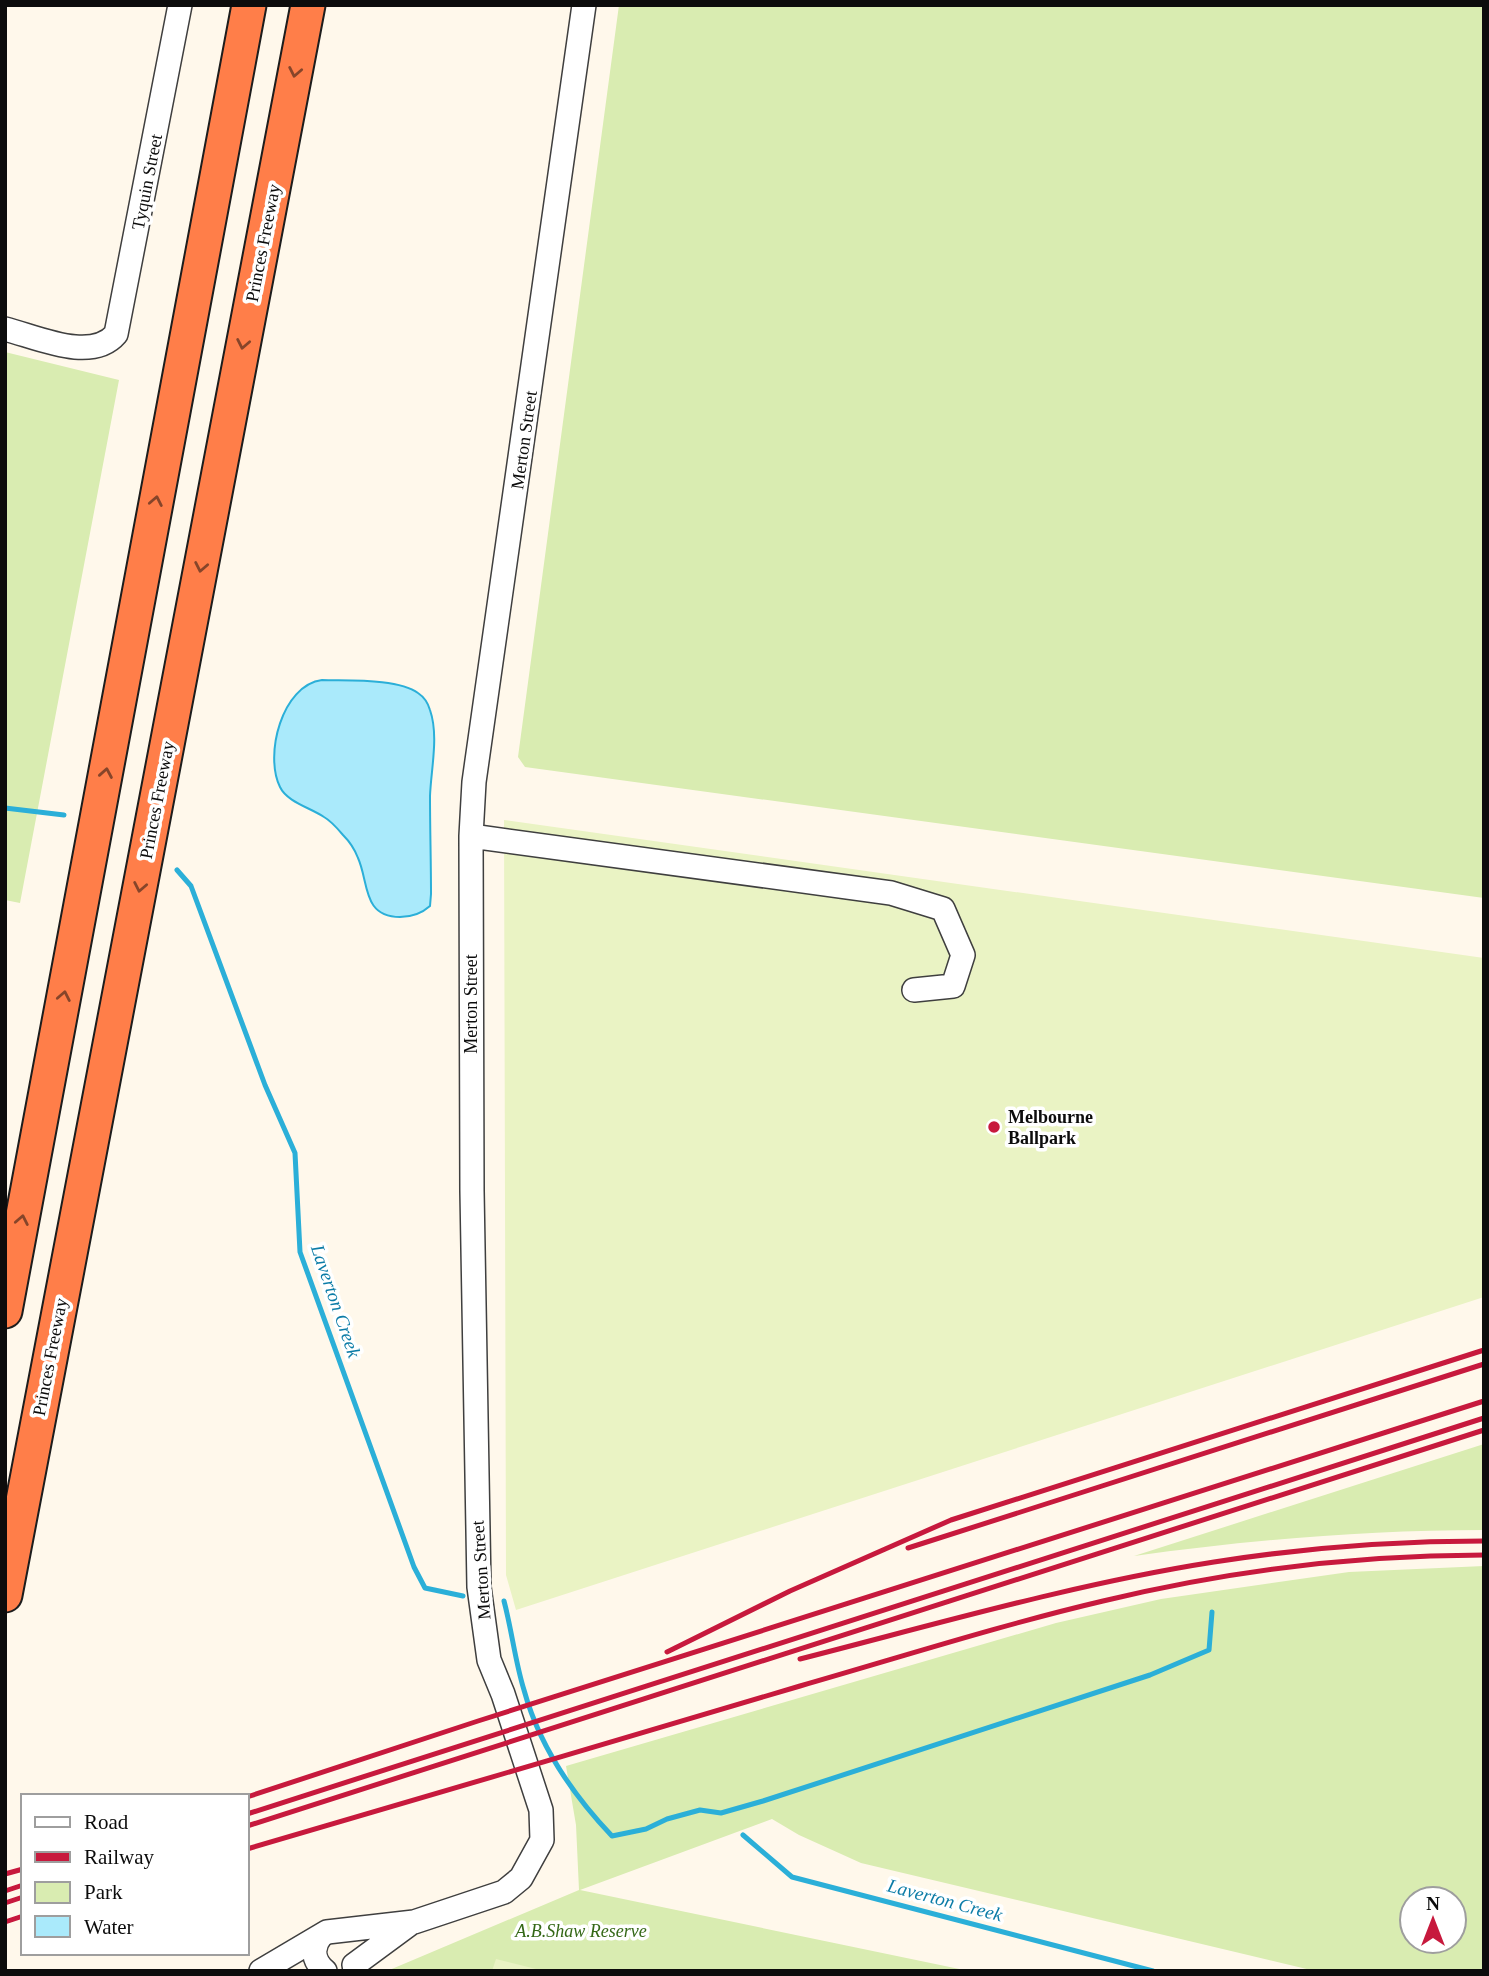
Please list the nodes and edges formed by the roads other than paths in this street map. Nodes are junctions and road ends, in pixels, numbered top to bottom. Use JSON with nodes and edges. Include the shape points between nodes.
{"nodes":[{"id":1,"x":180,"y":5,"type":"edge"},
{"id":2,"x":249,"y":5,"type":"edge"},
{"id":3,"x":308,"y":5,"type":"edge"},
{"id":4,"x":584,"y":5,"type":"edge"},
{"id":5,"x":5,"y":329,"type":"edge"},
{"id":6,"x":471,"y":836,"type":"junction"},
{"id":7,"x":914,"y":990,"type":"dead end"},
{"id":8,"x":5,"y":1311,"type":"edge"},
{"id":9,"x":5,"y":1595,"type":"edge"},
{"id":10,"x":414,"y":1922,"type":"junction"},
{"id":11,"x":332,"y":1933,"type":"junction"},
{"id":12,"x":352,"y":1968,"type":"edge"},
{"id":13,"x":323,"y":1969,"type":"edge"},
{"id":14,"x":261,"y":1971,"type":"edge"},
{"id":15,"x":287,"y":1971,"type":"edge"}],
"edges":[{"from":1,"to":5,"type":"street","name":"Tyquin Street","via":[[119,324],[111,339],[97,348],[83,349]]},
{"from":8,"to":2,"type":"highway","one_way":true},
{"from":3,"to":9,"type":"highway","name":"Princes Freeway","one_way":true},
{"from":4,"to":6,"type":"street","name":"Merton Street","via":[[474,782]]},
{"from":6,"to":7,"type":"street","via":[[891,893],[943,909],[963,955],[953,986]]},
{"from":6,"to":10,"type":"street","name":"Merton Street","via":[[479,1587],[489,1660],[541,1810],[542,1840],[521,1878],[504,1892]]},
{"from":10,"to":11,"type":"street","name":"Merton Street"},
{"from":10,"to":12,"type":"street","name":"Merton Street"},
{"from":11,"to":12,"type":"street","via":[[354,1938],[358,1958]]},
{"from":11,"to":13,"type":"street","via":[[317,1941],[314,1956]]},
{"from":11,"to":14,"type":"street"},
{"from":13,"to":15,"type":"street"}]}
